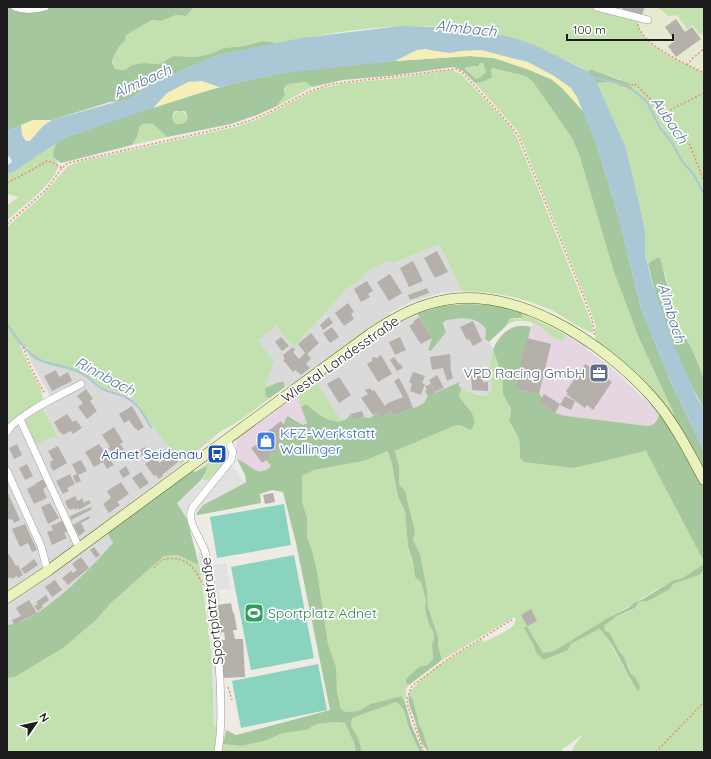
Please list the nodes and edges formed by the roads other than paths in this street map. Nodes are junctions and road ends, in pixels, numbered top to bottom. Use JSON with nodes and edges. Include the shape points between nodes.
{"nodes":[{"id":1,"x":15,"y":7,"type":"edge"},
{"id":2,"x":45,"y":7,"type":"edge"},
{"id":3,"x":597,"y":7,"type":"edge"},
{"id":4,"x":648,"y":20,"type":"dead end"},
{"id":5,"x":81,"y":384,"type":"dead end"},
{"id":6,"x":20,"y":419,"type":"junction"},
{"id":7,"x":7,"y":432,"type":"edge"},
{"id":8,"x":227,"y":440,"type":"junction"},
{"id":9,"x":7,"y":471,"type":"edge"},
{"id":10,"x":704,"y":480,"type":"edge"},
{"id":11,"x":79,"y":548,"type":"junction"},
{"id":12,"x":49,"y":570,"type":"junction"},
{"id":13,"x":7,"y":598,"type":"edge"},
{"id":14,"x":218,"y":752,"type":"edge"}],
"edges":[{"from":1,"to":2,"type":"street","via":[[21,10]]},
{"from":3,"to":4,"type":"street"},
{"from":5,"to":6,"type":"street"},
{"from":6,"to":7,"type":"street","via":[[12,424]]},
{"from":6,"to":11,"type":"street"},
{"from":8,"to":10,"type":"main road","name":"Wiestal Landesstraße","via":[[392,320],[433,302],[478,298],[533,312],[578,335],[609,357],[640,384],[662,410]]},
{"from":8,"to":11,"type":"main road","name":"Wiestal Landesstraße"},
{"from":8,"to":14,"type":"street","name":"Sportplatzstraße","via":[[233,452],[231,460],[193,507],[190,515],[205,550],[218,645],[221,708]]},
{"from":9,"to":12,"type":"street","via":[[41,546]]},
{"from":11,"to":12,"type":"main road","name":"Wiestal Landesstraße"},
{"from":12,"to":13,"type":"main road","name":"Wiestal Landesstraße"}]}
